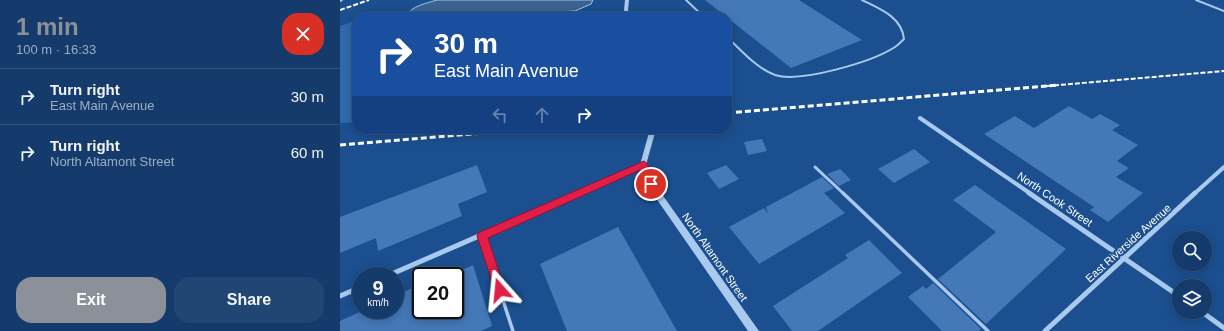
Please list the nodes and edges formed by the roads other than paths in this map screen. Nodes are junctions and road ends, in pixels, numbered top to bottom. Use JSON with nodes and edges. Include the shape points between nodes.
{"nodes":[{"id":1,"x":627,"y":0,"type":"edge"},
{"id":2,"x":686,"y":0,"type":"edge"},
{"id":3,"x":862,"y":0,"type":"edge"},
{"id":4,"x":1196,"y":0,"type":"edge"},
{"id":5,"x":1224,"y":11,"type":"edge"},
{"id":6,"x":627,"y":12,"type":"edge"},
{"id":7,"x":699,"y":12,"type":"edge"},
{"id":8,"x":732,"y":41,"type":"edge"},
{"id":9,"x":920,"y":118,"type":"dead end"},
{"id":10,"x":652,"y":134,"type":"edge"},
{"id":11,"x":644,"y":165,"type":"junction"},
{"id":12,"x":815,"y":166,"type":"dead end"},
{"id":13,"x":1224,"y":167,"type":"edge"},
{"id":14,"x":482,"y":236,"type":"junction"},
{"id":15,"x":1125,"y":258,"type":"junction"},
{"id":16,"x":404,"y":269,"type":"edge"},
{"id":17,"x":352,"y":291,"type":"edge"},
{"id":18,"x":1172,"y":291,"type":"edge"},
{"id":19,"x":340,"y":296,"type":"edge"},
{"id":20,"x":1212,"y":319,"type":"edge"},
{"id":21,"x":1224,"y":328,"type":"edge"},
{"id":22,"x":513,"y":331,"type":"edge"},
{"id":23,"x":754,"y":331,"type":"edge"},
{"id":24,"x":988,"y":331,"type":"edge"},
{"id":25,"x":1045,"y":331,"type":"edge"}],
"edges":[{"from":1,"to":6,"type":"street"},
{"from":2,"to":7,"type":"lane"},
{"from":3,"to":8,"type":"lane","via":[[895,19],[903,27],[904,39],[895,47],[826,72],[790,78],[775,75],[761,67]]},
{"from":4,"to":5,"type":"lane"},
{"from":9,"to":15,"type":"street","name":"North Cook Street"},
{"from":10,"to":11,"type":"street"},
{"from":11,"to":14,"type":"street"},
{"from":11,"to":23,"type":"street","name":"North Altamont Street","via":[[646,176],[657,194]]},
{"from":12,"to":24,"type":"lane"},
{"from":13,"to":15,"type":"street","name":"East Riverside Avenue"},
{"from":14,"to":16,"type":"street"},
{"from":14,"to":22,"type":"lane"},
{"from":15,"to":18,"type":"street","name":"North Cook Street"},
{"from":15,"to":25,"type":"street","name":"East Riverside Avenue"},
{"from":17,"to":19,"type":"street"},
{"from":20,"to":21,"type":"street"}]}
